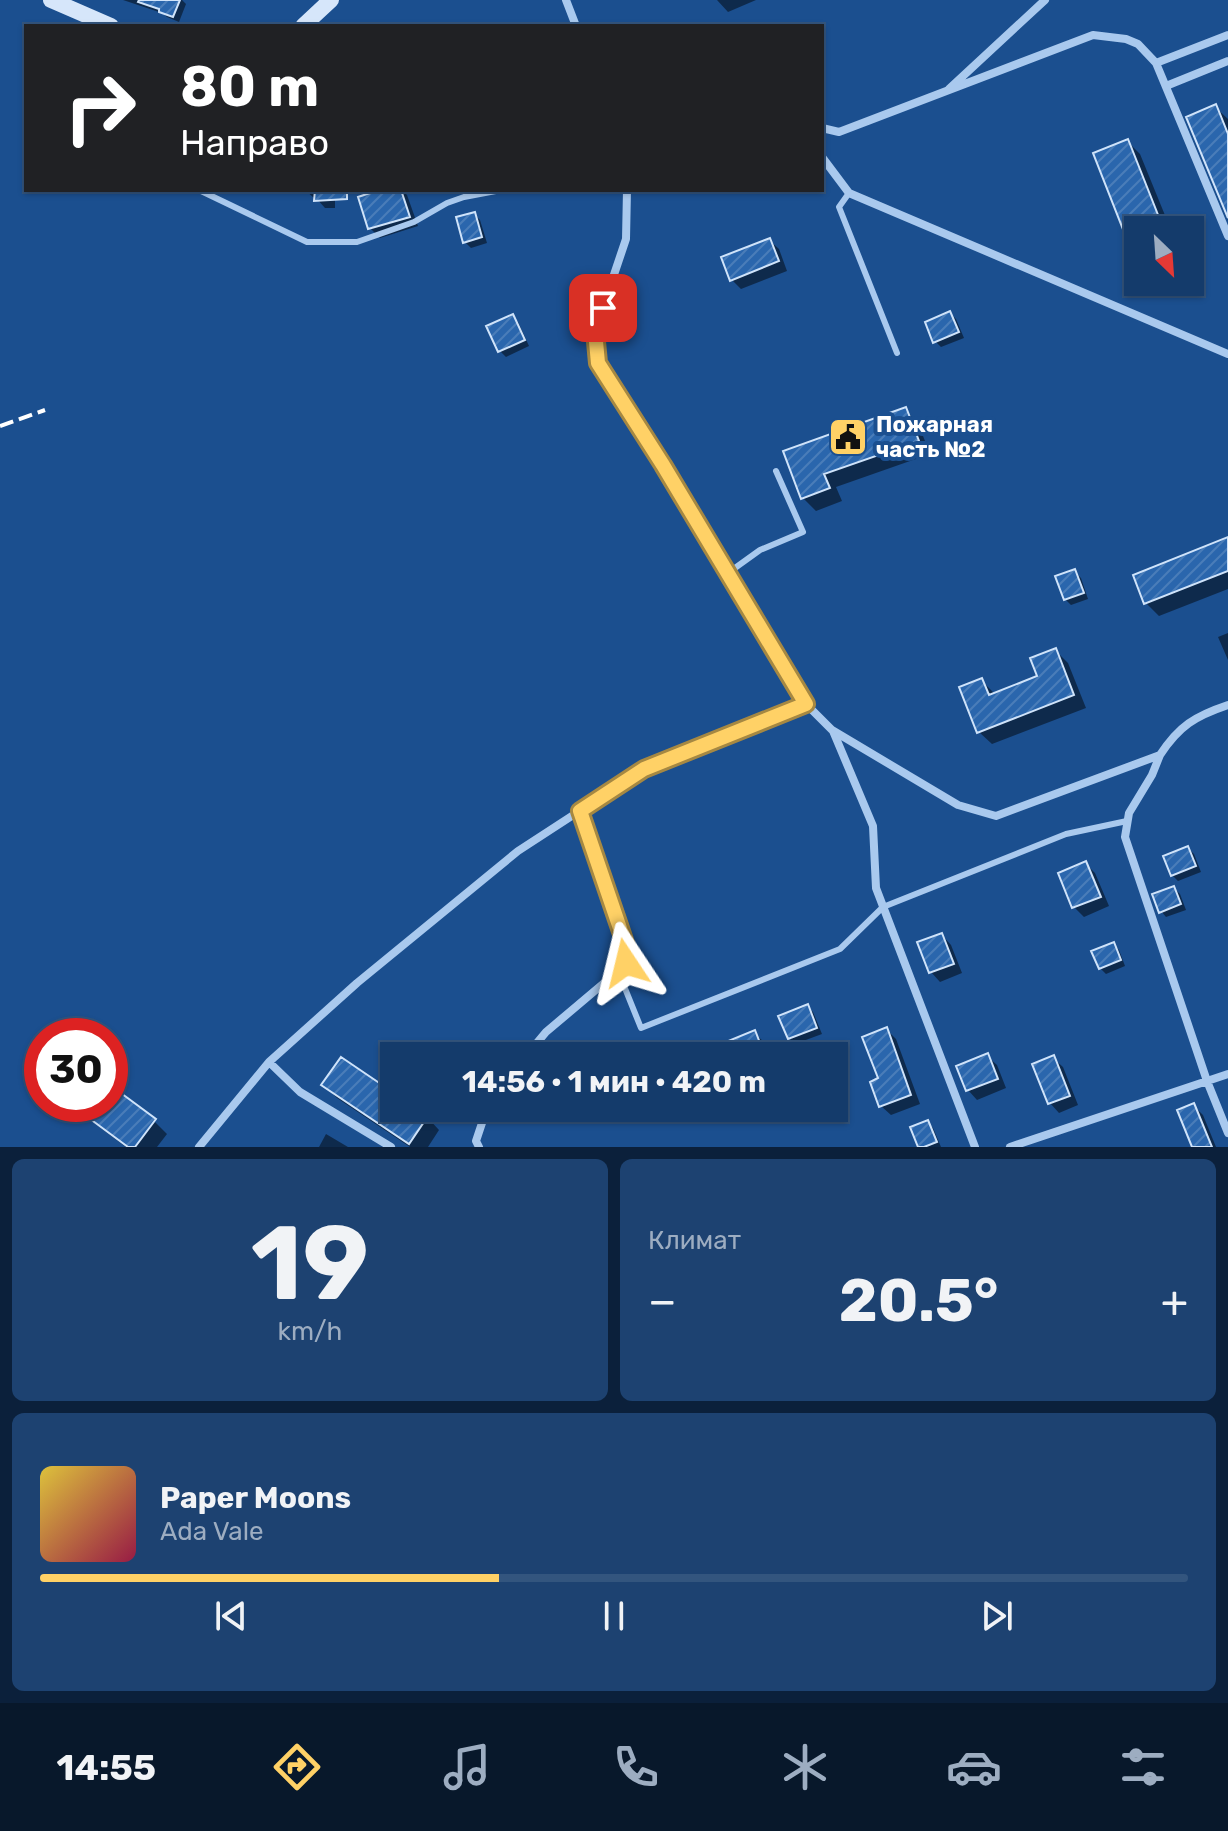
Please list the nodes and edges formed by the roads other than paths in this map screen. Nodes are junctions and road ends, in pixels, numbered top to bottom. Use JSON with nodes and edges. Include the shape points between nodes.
{"nodes":[{"id":1,"x":51,"y":0,"type":"edge"},
{"id":2,"x":331,"y":0,"type":"edge"},
{"id":3,"x":566,"y":0,"type":"edge"},
{"id":4,"x":1045,"y":0,"type":"edge"},
{"id":5,"x":106,"y":24,"type":"edge"},
{"id":6,"x":305,"y":24,"type":"edge"},
{"id":7,"x":575,"y":24,"type":"edge"},
{"id":8,"x":1228,"y":35,"type":"edge"},
{"id":9,"x":1228,"y":61,"type":"edge"},
{"id":10,"x":1156,"y":63,"type":"junction"},
{"id":11,"x":1166,"y":86,"type":"junction"},
{"id":12,"x":944,"y":93,"type":"junction"},
{"id":13,"x":824,"y":128,"type":"edge"},
{"id":14,"x":824,"y":160,"type":"edge"},
{"id":15,"x":203,"y":192,"type":"edge"},
{"id":16,"x":490,"y":192,"type":"edge"},
{"id":17,"x":627,"y":192,"type":"edge"},
{"id":18,"x":849,"y":193,"type":"junction"},
{"id":19,"x":1228,"y":236,"type":"edge"},
{"id":20,"x":897,"y":353,"type":"dead end"},
{"id":21,"x":1228,"y":354,"type":"edge"},
{"id":22,"x":776,"y":471,"type":"dead end"},
{"id":23,"x":728,"y":573,"type":"junction"},
{"id":24,"x":806,"y":704,"type":"junction"},
{"id":25,"x":1228,"y":705,"type":"edge"},
{"id":26,"x":832,"y":730,"type":"junction"},
{"id":27,"x":1160,"y":755,"type":"junction"},
{"id":28,"x":580,"y":811,"type":"junction"},
{"id":29,"x":1127,"y":821,"type":"junction"},
{"id":30,"x":883,"y":907,"type":"junction"},
{"id":31,"x":618,"y":971,"type":"junction"},
{"id":32,"x":538,"y":1042,"type":"edge"},
{"id":33,"x":269,"y":1062,"type":"junction"},
{"id":34,"x":1228,"y":1074,"type":"edge"},
{"id":35,"x":1207,"y":1081,"type":"junction"},
{"id":36,"x":482,"y":1122,"type":"edge"},
{"id":37,"x":1228,"y":1133,"type":"edge"},
{"id":38,"x":199,"y":1147,"type":"edge"},
{"id":39,"x":391,"y":1147,"type":"edge"},
{"id":40,"x":479,"y":1147,"type":"edge"},
{"id":41,"x":975,"y":1147,"type":"edge"},
{"id":42,"x":1010,"y":1147,"type":"edge"}],
"edges":[{"from":1,"to":5,"type":"main road"},
{"from":2,"to":6,"type":"main road"},
{"from":3,"to":7,"type":"street"},
{"from":4,"to":12,"type":"street"},
{"from":8,"to":10,"type":"street"},
{"from":9,"to":11,"type":"street"},
{"from":10,"to":11,"type":"street"},
{"from":10,"to":12,"type":"street","via":[[1138,44],[1093,35]]},
{"from":11,"to":19,"type":"street"},
{"from":12,"to":13,"type":"street","via":[[839,132]]},
{"from":14,"to":18,"type":"street"},
{"from":15,"to":16,"type":"lane","via":[[307,242],[357,242],[414,222],[447,203]]},
{"from":17,"to":23,"type":"street","via":[[626,239],[595,331],[598,363]]},
{"from":18,"to":20,"type":"lane","via":[[839,207]]},
{"from":18,"to":21,"type":"street"},
{"from":22,"to":23,"type":"lane","via":[[803,532],[760,550]]},
{"from":23,"to":24,"type":"street"},
{"from":24,"to":26,"type":"street"},
{"from":24,"to":28,"type":"street","via":[[644,769]]},
{"from":25,"to":27,"type":"street","via":[[1201,714],[1172,736]]},
{"from":26,"to":27,"type":"street","via":[[958,805],[996,816]]},
{"from":26,"to":30,"type":"street","via":[[873,826],[876,888]]},
{"from":27,"to":29,"type":"street"},
{"from":28,"to":31,"type":"street","via":[[626,946],[626,963]]},
{"from":28,"to":33,"type":"street","via":[[518,851]]},
{"from":29,"to":30,"type":"lane","via":[[1066,834]]},
{"from":29,"to":35,"type":"street","via":[[1125,837]]},
{"from":30,"to":31,"type":"lane","via":[[840,949],[641,1028]]},
{"from":30,"to":41,"type":"street"},
{"from":31,"to":32,"type":"street"},
{"from":33,"to":38,"type":"street"},
{"from":33,"to":39,"type":"street","via":[[300,1092]]},
{"from":34,"to":35,"type":"street"},
{"from":35,"to":37,"type":"street"},
{"from":35,"to":42,"type":"street"},
{"from":36,"to":40,"type":"street"}]}
